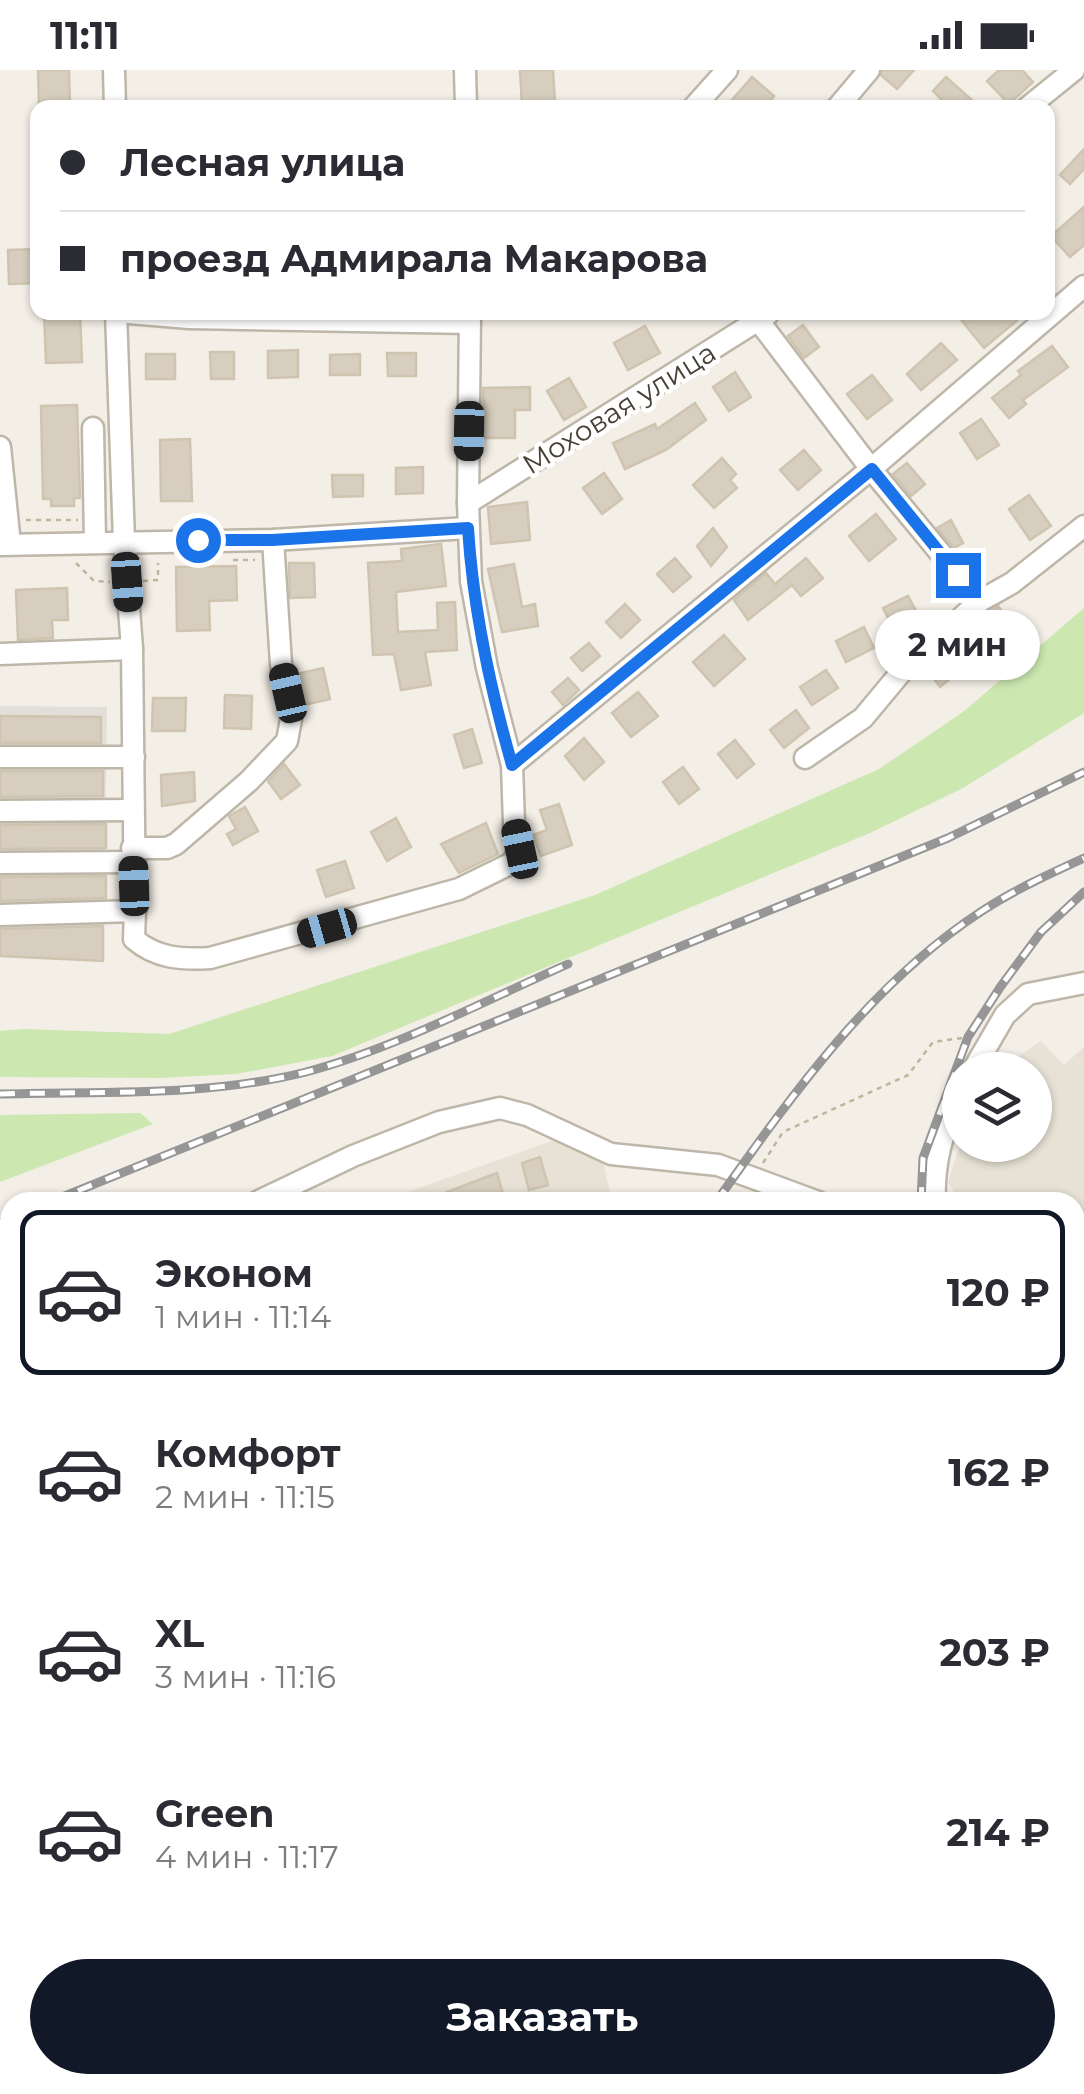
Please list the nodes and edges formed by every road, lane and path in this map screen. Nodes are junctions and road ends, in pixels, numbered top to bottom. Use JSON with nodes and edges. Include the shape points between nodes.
{"nodes":[{"id":1,"x":114,"y":70,"type":"edge"},
{"id":2,"x":465,"y":70,"type":"edge"},
{"id":3,"x":727,"y":70,"type":"edge"},
{"id":4,"x":869,"y":70,"type":"edge"},
{"id":5,"x":1074,"y":70,"type":"edge"},
{"id":6,"x":115,"y":100,"type":"edge"},
{"id":7,"x":466,"y":100,"type":"edge"},
{"id":8,"x":700,"y":100,"type":"edge"},
{"id":9,"x":844,"y":100,"type":"edge"},
{"id":10,"x":1037,"y":100,"type":"edge"},
{"id":11,"x":1084,"y":286,"type":"edge"},
{"id":12,"x":1055,"y":311,"type":"edge"},
{"id":13,"x":117,"y":320,"type":"edge"},
{"id":14,"x":470,"y":320,"type":"edge"},
{"id":15,"x":752,"y":320,"type":"edge"},
{"id":16,"x":764,"y":320,"type":"edge"},
{"id":17,"x":1045,"y":320,"type":"edge"},
{"id":18,"x":93,"y":428,"type":"dead end"},
{"id":19,"x":0,"y":448,"type":"edge"},
{"id":20,"x":872,"y":469,"type":"junction"},
{"id":21,"x":468,"y":503,"type":"junction"},
{"id":22,"x":8,"y":520,"type":"junction"},
{"id":23,"x":94,"y":520,"type":"junction"},
{"id":24,"x":1084,"y":526,"type":"edge"},
{"id":25,"x":468,"y":528,"type":"junction"},
{"id":26,"x":272,"y":540,"type":"junction"},
{"id":27,"x":124,"y":541,"type":"junction"},
{"id":28,"x":95,"y":542,"type":"junction"},
{"id":29,"x":5,"y":545,"type":"edge"},
{"id":30,"x":980,"y":601,"type":"junction"},
{"id":31,"x":132,"y":649,"type":"junction"},
{"id":32,"x":0,"y":654,"type":"edge"},
{"id":33,"x":0,"y":757,"type":"edge"},
{"id":34,"x":134,"y":757,"type":"junction"},
{"id":35,"x":805,"y":758,"type":"dead end"},
{"id":36,"x":512,"y":765,"type":"junction"},
{"id":37,"x":133,"y":810,"type":"junction"},
{"id":38,"x":0,"y":811,"type":"edge"},
{"id":39,"x":133,"y":855,"type":"junction"},
{"id":40,"x":0,"y":862,"type":"edge"},
{"id":41,"x":134,"y":910,"type":"junction"},
{"id":42,"x":0,"y":915,"type":"edge"},
{"id":43,"x":1084,"y":982,"type":"edge"},
{"id":44,"x":995,"y":1032,"type":"junction"},
{"id":45,"x":983,"y":1052,"type":"edge"},
{"id":46,"x":942,"y":1140,"type":"edge"},
{"id":47,"x":762,"y":1164,"type":"dead end"},
{"id":48,"x":278,"y":1192,"type":"edge"},
{"id":49,"x":791,"y":1192,"type":"edge"},
{"id":50,"x":934,"y":1192,"type":"edge"}],
"edges":[{"from":1,"to":6,"type":"street"},
{"from":2,"to":7,"type":"street"},
{"from":3,"to":8,"type":"street"},
{"from":4,"to":9,"type":"street"},
{"from":5,"to":10,"type":"street"},
{"from":11,"to":12,"type":"street"},
{"from":13,"to":27,"type":"street"},
{"from":14,"to":21,"type":"street"},
{"from":15,"to":21,"type":"street","name":"Моховая улица"},
{"from":16,"to":20,"type":"street"},
{"from":17,"to":20,"type":"street"},
{"from":18,"to":23,"type":"street"},
{"from":19,"to":22,"type":"street"},
{"from":20,"to":30,"type":"street"},
{"from":20,"to":36,"type":"street"},
{"from":21,"to":25,"type":"street"},
{"from":22,"to":23,"type":"path"},
{"from":22,"to":29,"type":"street"},
{"from":23,"to":28,"type":"street"},
{"from":24,"to":30,"type":"street"},
{"from":25,"to":26,"type":"street"},
{"from":25,"to":36,"type":"street","via":[[471,581]]},
{"from":26,"to":27,"type":"street"},
{"from":26,"to":39,"type":"street","via":[[292,714],[287,740],[176,844]]},
{"from":27,"to":28,"type":"street"},
{"from":27,"to":31,"type":"street"},
{"from":28,"to":29,"type":"street"},
{"from":30,"to":35,"type":"street","via":[[903,670],[862,718]]},
{"from":31,"to":32,"type":"street"},
{"from":31,"to":34,"type":"street"},
{"from":33,"to":34,"type":"street"},
{"from":34,"to":37,"type":"street"},
{"from":36,"to":41,"type":"street","via":[[520,849],[512,863],[458,889],[185,960],[134,938]]},
{"from":37,"to":38,"type":"street"},
{"from":37,"to":39,"type":"street"},
{"from":39,"to":40,"type":"street"},
{"from":39,"to":41,"type":"street"},
{"from":41,"to":42,"type":"street"},
{"from":43,"to":44,"type":"street","via":[[1028,994]]},
{"from":44,"to":45,"type":"street"},
{"from":44,"to":47,"type":"path","via":[[932,1042],[908,1076],[782,1132]]},
{"from":46,"to":50,"type":"street"},
{"from":48,"to":49,"type":"street","via":[[439,1122],[500,1108],[611,1154],[718,1165]]}]}
